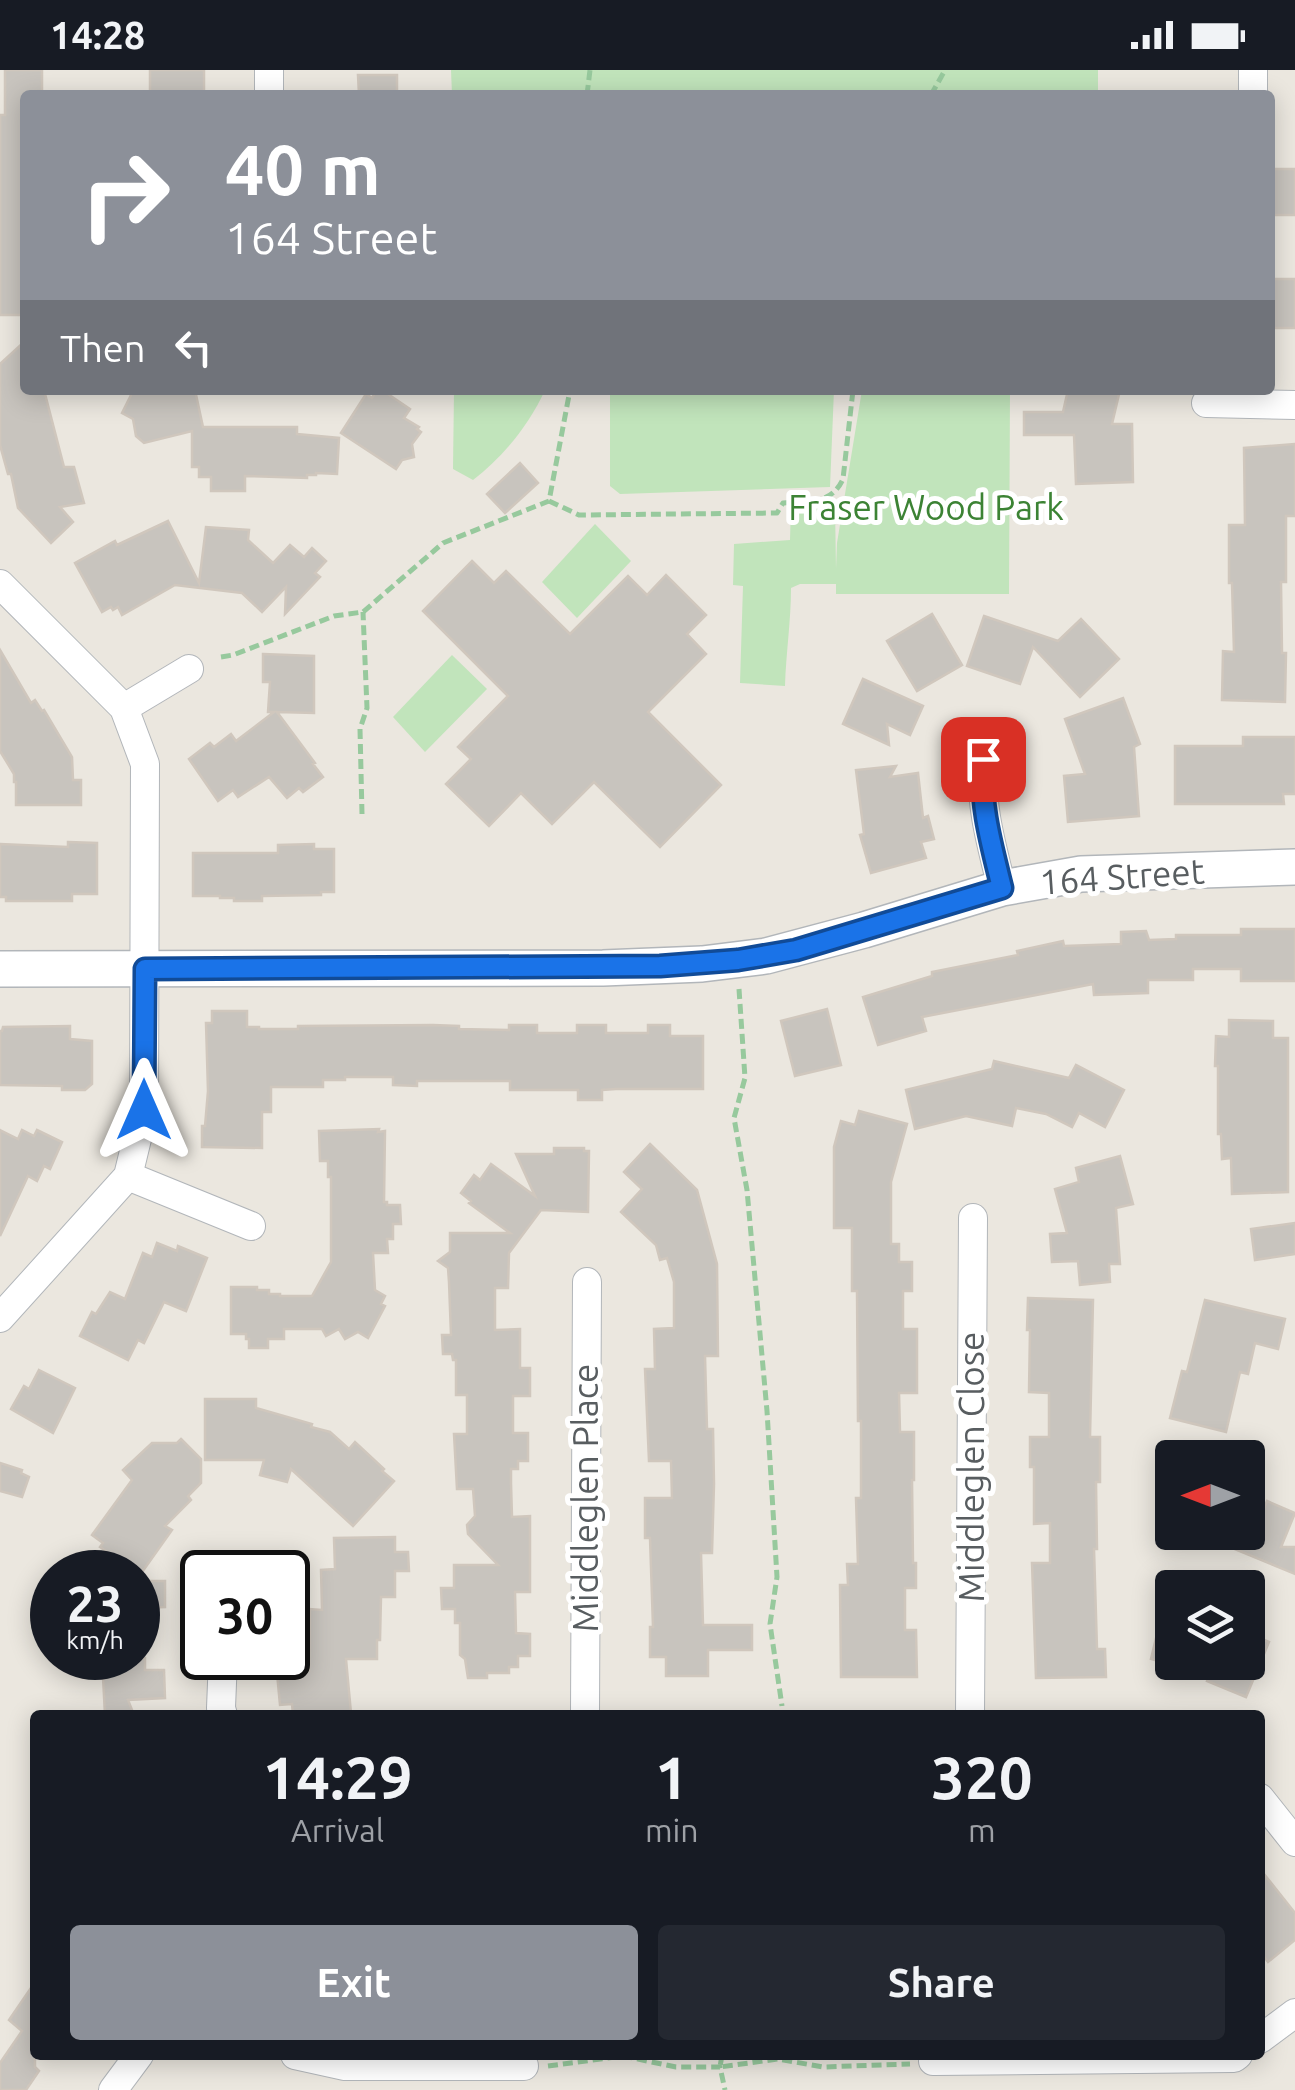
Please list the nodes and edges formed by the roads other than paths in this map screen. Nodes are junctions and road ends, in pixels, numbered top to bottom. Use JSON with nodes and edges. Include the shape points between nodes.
{"nodes":[{"id":1,"x":1206,"y":404,"type":"dead end"},
{"id":2,"x":1295,"y":405,"type":"edge"},
{"id":3,"x":0,"y":584,"type":"edge"},
{"id":4,"x":189,"y":669,"type":"dead end"},
{"id":5,"x":124,"y":708,"type":"junction"},
{"id":6,"x":983,"y":759,"type":"dead end"},
{"id":7,"x":1295,"y":868,"type":"edge"},
{"id":8,"x":1002,"y":888,"type":"junction"},
{"id":9,"x":0,"y":969,"type":"edge"},
{"id":10,"x":145,"y":969,"type":"junction"},
{"id":11,"x":128,"y":1176,"type":"junction"},
{"id":12,"x":973,"y":1218,"type":"dead end"},
{"id":13,"x":252,"y":1226,"type":"dead end"},
{"id":14,"x":588,"y":1282,"type":"dead end"},
{"id":15,"x":0,"y":1318,"type":"edge"},
{"id":16,"x":222,"y":1680,"type":"edge"},
{"id":17,"x":222,"y":1710,"type":"edge"},
{"id":18,"x":585,"y":1710,"type":"edge"},
{"id":19,"x":970,"y":1710,"type":"edge"},
{"id":20,"x":1265,"y":1804,"type":"edge"},
{"id":21,"x":1295,"y":1842,"type":"edge"},
{"id":22,"x":1295,"y":2013,"type":"edge"},
{"id":23,"x":1265,"y":2035,"type":"edge"},
{"id":24,"x":135,"y":2060,"type":"edge"},
{"id":25,"x":318,"y":2060,"type":"edge"},
{"id":26,"x":1084,"y":2060,"type":"edge"},
{"id":27,"x":933,"y":2062,"type":"road end"},
{"id":28,"x":524,"y":2066,"type":"road end"},
{"id":29,"x":113,"y":2090,"type":"edge"}],
"edges":[{"from":1,"to":2,"type":"street"},
{"from":3,"to":5,"type":"street"},
{"from":4,"to":5,"type":"street"},
{"from":5,"to":10,"type":"street","via":[[145,764]]},
{"from":6,"to":8,"type":"street","via":[[983,813]]},
{"from":7,"to":8,"type":"street","name":"164 Street","via":[[1081,874]]},
{"from":8,"to":10,"type":"street","name":"164 Street","via":[[796,950],[702,964]]},
{"from":9,"to":10,"type":"street","name":"164 Street"},
{"from":10,"to":11,"type":"street","via":[[144,1110]]},
{"from":11,"to":13,"type":"street"},
{"from":11,"to":15,"type":"street"},
{"from":12,"to":19,"type":"street","name":"Middleglen Close"},
{"from":14,"to":18,"type":"street","name":"Middleglen Place"},
{"from":16,"to":17,"type":"street"},
{"from":20,"to":21,"type":"street"},
{"from":22,"to":23,"type":"street"},
{"from":24,"to":29,"type":"street"},
{"from":25,"to":28,"type":"street","via":[[345,2066]]},
{"from":26,"to":27,"type":"street"}]}
